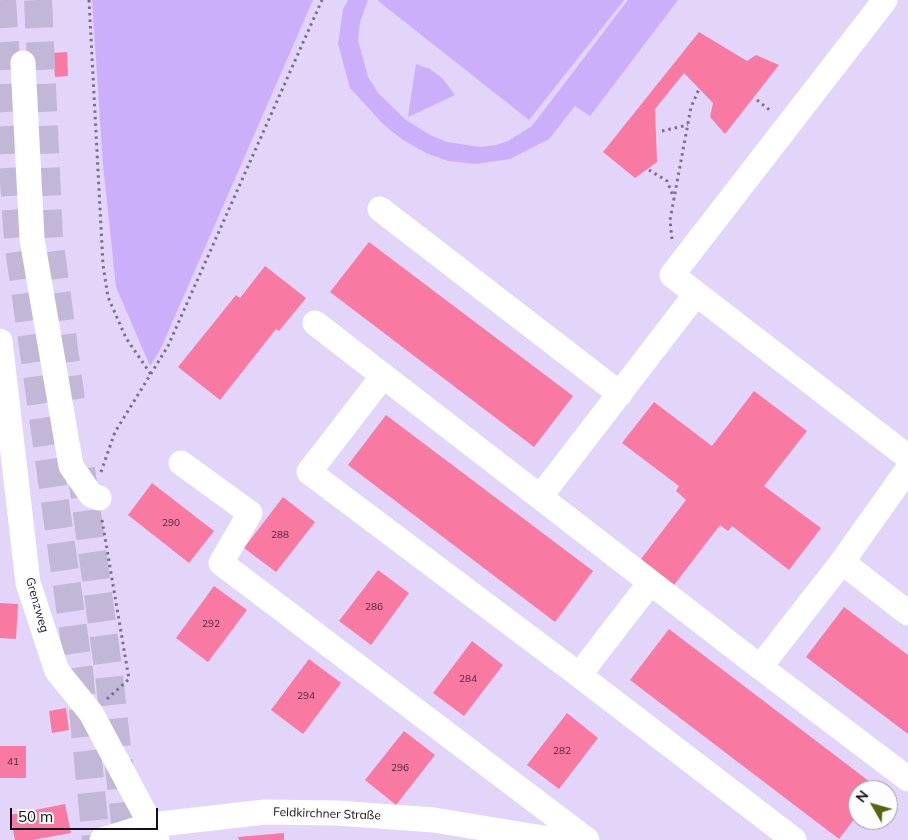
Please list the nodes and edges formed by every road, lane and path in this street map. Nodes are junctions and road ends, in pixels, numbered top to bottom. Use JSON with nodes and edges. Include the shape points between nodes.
{"nodes":[{"id":1,"x":89,"y":0,"type":"edge"},
{"id":2,"x":322,"y":0,"type":"edge"},
{"id":3,"x":885,"y":0,"type":"edge"},
{"id":4,"x":23,"y":63,"type":"dead end"},
{"id":5,"x":699,"y":89,"type":"dead end"},
{"id":6,"x":688,"y":125,"type":"junction"},
{"id":7,"x":662,"y":131,"type":"dead end"},
{"id":8,"x":650,"y":170,"type":"dead end"},
{"id":9,"x":674,"y":198,"type":"junction"},
{"id":10,"x":380,"y":209,"type":"dead end"},
{"id":11,"x":675,"y":270,"type":"junction"},
{"id":12,"x":696,"y":294,"type":"junction"},
{"id":13,"x":315,"y":323,"type":"dead end"},
{"id":14,"x":0,"y":342,"type":"edge"},
{"id":15,"x":2,"y":367,"type":"edge"},
{"id":16,"x":152,"y":376,"type":"junction"},
{"id":17,"x":383,"y":376,"type":"junction"},
{"id":18,"x":620,"y":394,"type":"junction"},
{"id":19,"x":908,"y":458,"type":"edge"},
{"id":20,"x":181,"y":463,"type":"dead end"},
{"id":21,"x":908,"y":469,"type":"edge"},
{"id":22,"x":540,"y":497,"type":"junction"},
{"id":23,"x":99,"y":498,"type":"junction"},
{"id":24,"x":842,"y":562,"type":"junction"},
{"id":25,"x":650,"y":583,"type":"junction"},
{"id":26,"x":908,"y":613,"type":"edge"},
{"id":27,"x":760,"y":667,"type":"junction"},
{"id":28,"x":579,"y":675,"type":"junction"},
{"id":29,"x":91,"y":713,"type":"junction"},
{"id":30,"x":908,"y":779,"type":"edge"},
{"id":31,"x":154,"y":832,"type":"edge"},
{"id":32,"x":102,"y":840,"type":"edge"},
{"id":33,"x":554,"y":840,"type":"edge"},
{"id":34,"x":588,"y":840,"type":"edge"},
{"id":35,"x":794,"y":840,"type":"edge"}],
"edges":[{"from":1,"to":16,"type":"path","via":[[103,265],[108,297],[126,338]]},
{"from":2,"to":16,"type":"path"},
{"from":3,"to":11,"type":"street"},
{"from":4,"to":23,"type":"street","via":[[32,239],[71,466],[91,496]]},
{"from":5,"to":6,"type":"path"},
{"from":6,"to":7,"type":"path"},
{"from":6,"to":9,"type":"path"},
{"from":8,"to":9,"type":"path","via":[[666,182]]},
{"from":9,"to":11,"type":"path","via":[[670,220]]},
{"from":10,"to":18,"type":"street"},
{"from":11,"to":12,"type":"street","via":[[672,274]]},
{"from":12,"to":18,"type":"street"},
{"from":12,"to":19,"type":"street"},
{"from":13,"to":17,"type":"street"},
{"from":14,"to":15,"type":"street","name":"Grenzweg"},
{"from":15,"to":29,"type":"street","name":"Grenzweg","via":[[28,583],[57,671]]},
{"from":16,"to":23,"type":"path","via":[[115,432],[97,487]]},
{"from":17,"to":22,"type":"street"},
{"from":17,"to":28,"type":"street","via":[[309,472]]},
{"from":18,"to":22,"type":"street"},
{"from":20,"to":34,"type":"street","via":[[250,513],[220,563]]},
{"from":21,"to":24,"type":"street"},
{"from":22,"to":25,"type":"street"},
{"from":23,"to":29,"type":"path","via":[[129,679]]},
{"from":24,"to":26,"type":"street"},
{"from":24,"to":27,"type":"street"},
{"from":25,"to":27,"type":"street"},
{"from":25,"to":28,"type":"street"},
{"from":27,"to":30,"type":"street"},
{"from":28,"to":35,"type":"street"},
{"from":29,"to":31,"type":"street","name":"Grenzweg"},
{"from":31,"to":32,"type":"street","name":"Feldkirchner Straße"},
{"from":31,"to":33,"type":"street","name":"Feldkirchner Straße","via":[[265,812],[337,813],[434,820]]}]}
